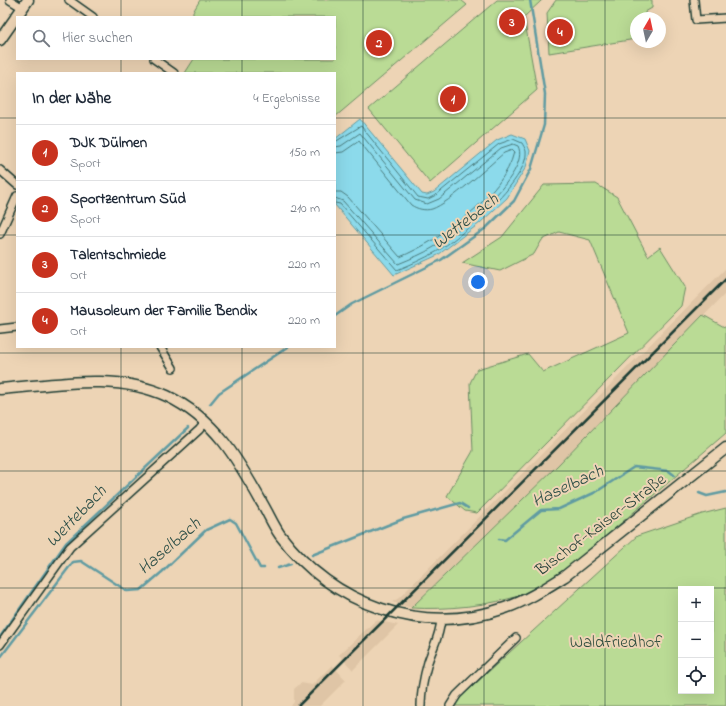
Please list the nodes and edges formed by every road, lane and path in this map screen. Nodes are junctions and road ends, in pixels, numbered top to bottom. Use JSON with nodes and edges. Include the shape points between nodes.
{"nodes":[{"id":1,"x":10,"y":0,"type":"edge"},
{"id":2,"x":69,"y":0,"type":"edge"},
{"id":3,"x":694,"y":0,"type":"edge"},
{"id":4,"x":25,"y":4,"type":"edge"},
{"id":5,"x":17,"y":16,"type":"edge"},
{"id":6,"x":92,"y":16,"type":"edge"},
{"id":7,"x":16,"y":17,"type":"edge"},
{"id":8,"x":726,"y":18,"type":"edge"},
{"id":9,"x":0,"y":40,"type":"edge"},
{"id":10,"x":155,"y":60,"type":"edge"},
{"id":11,"x":173,"y":72,"type":"edge"},
{"id":12,"x":0,"y":170,"type":"edge"},
{"id":13,"x":16,"y":184,"type":"edge"},
{"id":14,"x":16,"y":198,"type":"edge"},
{"id":15,"x":0,"y":234,"type":"edge"},
{"id":16,"x":16,"y":327,"type":"edge"},
{"id":17,"x":0,"y":329,"type":"edge"},
{"id":18,"x":161,"y":348,"type":"edge"},
{"id":19,"x":173,"y":368,"type":"dead end"},
{"id":20,"x":0,"y":389,"type":"edge"},
{"id":21,"x":206,"y":422,"type":"junction"},
{"id":22,"x":726,"y":448,"type":"edge"},
{"id":23,"x":441,"y":619,"type":"junction"},
{"id":24,"x":516,"y":638,"type":"dead end"},
{"id":25,"x":0,"y":645,"type":"edge"},
{"id":26,"x":421,"y":706,"type":"edge"},
{"id":27,"x":450,"y":706,"type":"edge"}],
"edges":[{"from":1,"to":4,"type":"street"},
{"from":2,"to":6,"type":"street"},
{"from":3,"to":8,"type":"street","via":[[696,20]]},
{"from":4,"to":5,"type":"street"},
{"from":7,"to":9,"type":"street"},
{"from":10,"to":11,"type":"street"},
{"from":12,"to":13,"type":"street"},
{"from":14,"to":15,"type":"street"},
{"from":16,"to":17,"type":"street"},
{"from":18,"to":19,"type":"street"},
{"from":20,"to":21,"type":"street","name":"Bischof-Kaiser-Straße","via":[[104,382],[127,383],[168,397]]},
{"from":21,"to":23,"type":"street","name":"Bischof-Kaiser-Straße","via":[[237,458],[279,534],[297,556],[318,575],[343,593],[383,610],[425,619]]},
{"from":21,"to":25,"type":"street","via":[[70,546]]},
{"from":22,"to":23,"type":"street","name":"Bischof-Kaiser-Straße","via":[[565,576],[543,590],[507,608],[484,614]]},
{"from":23,"to":26,"type":"street","via":[[440,631],[424,678]]},
{"from":24,"to":27,"type":"street","via":[[457,695]]}]}
